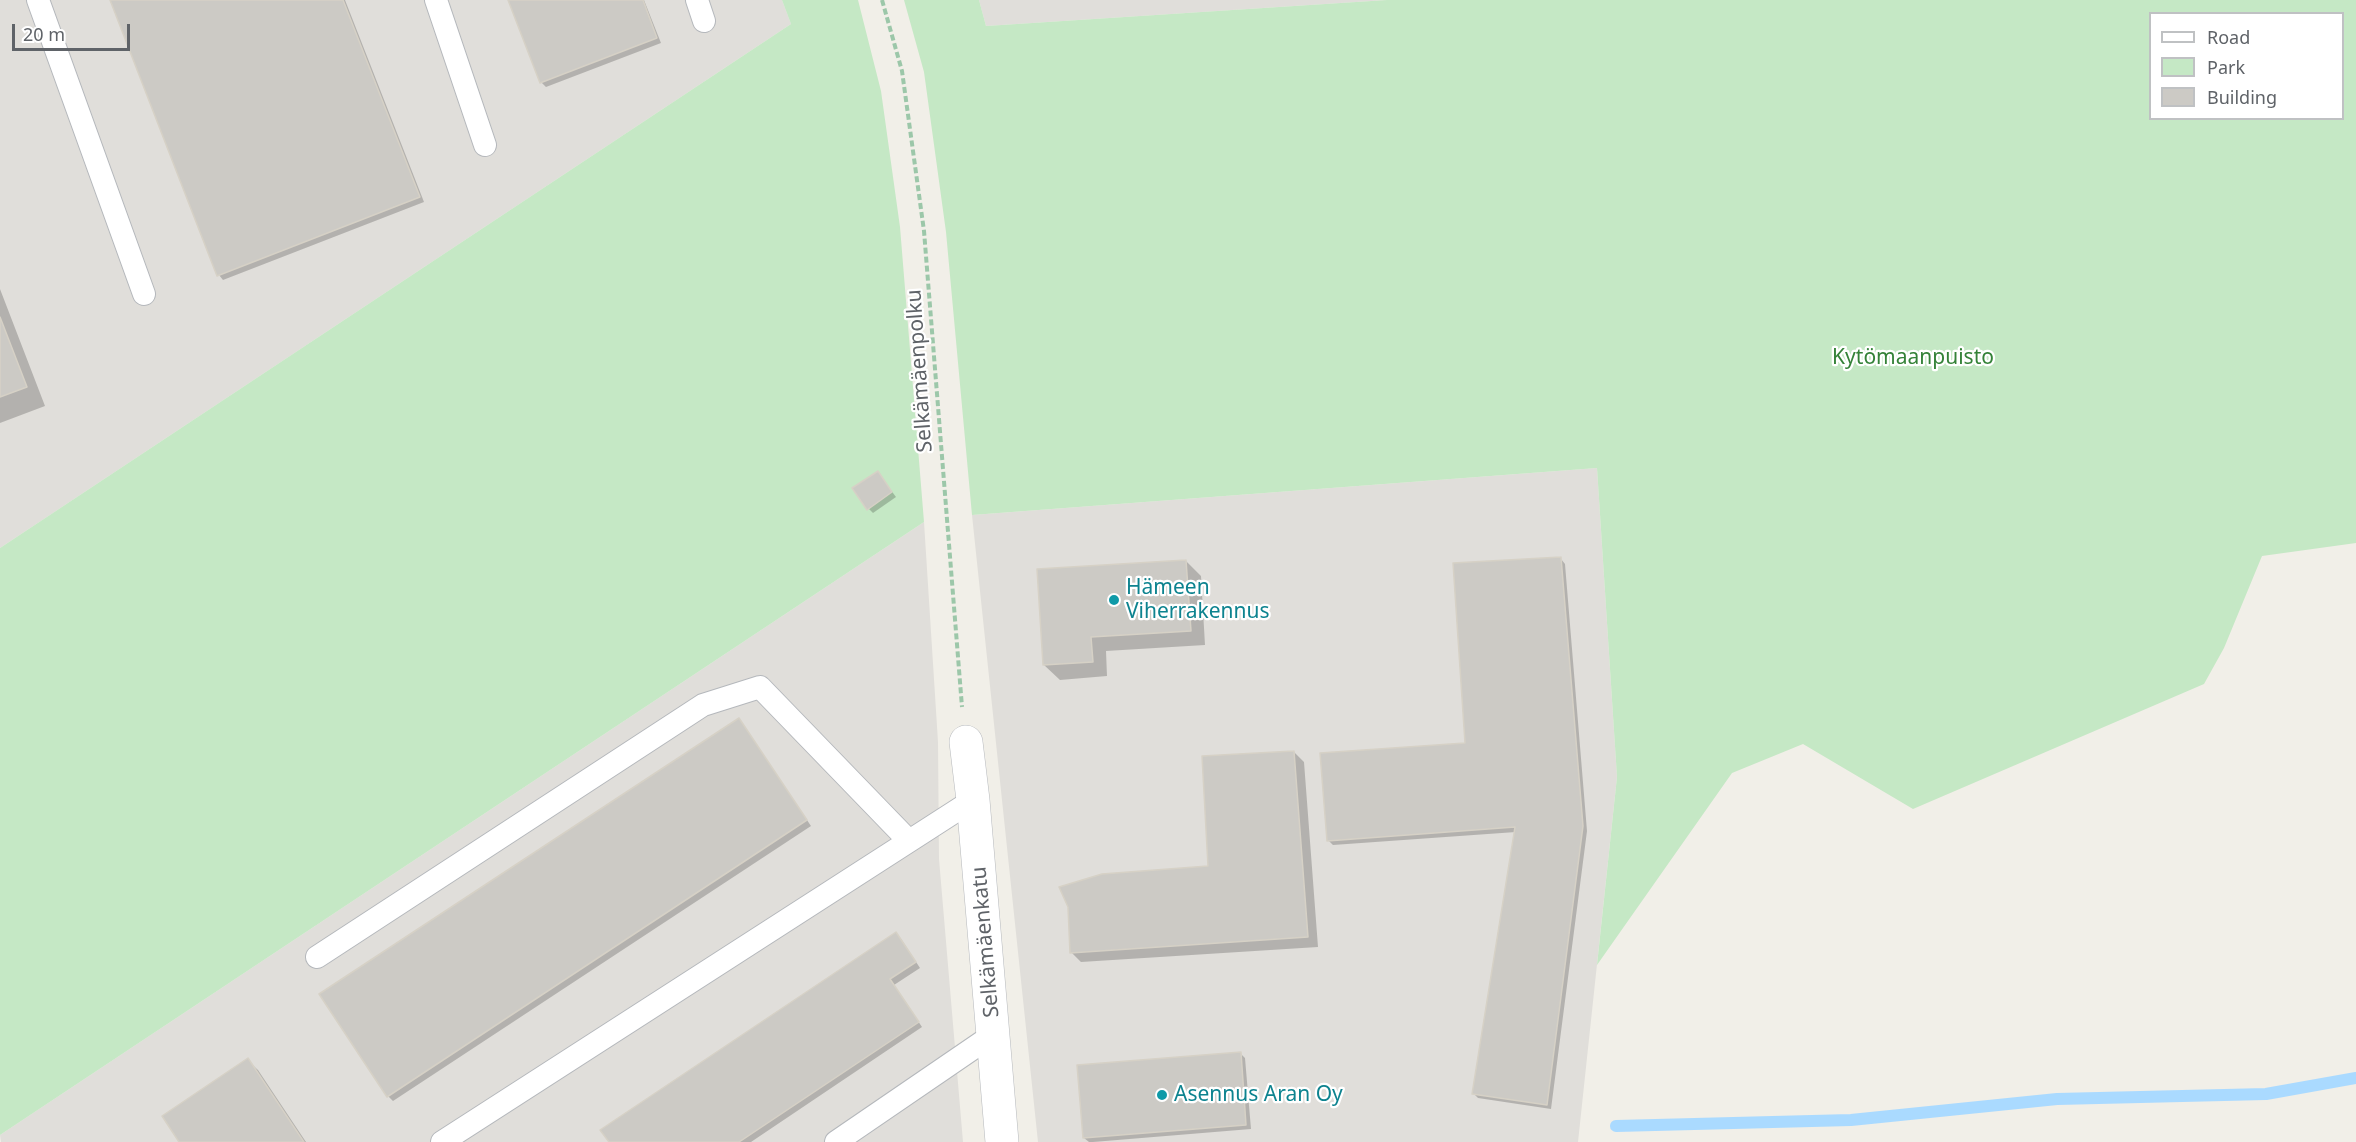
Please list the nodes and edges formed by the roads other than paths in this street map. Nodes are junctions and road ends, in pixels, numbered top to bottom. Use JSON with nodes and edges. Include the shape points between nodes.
{"nodes":[{"id":1,"x":38,"y":0,"type":"edge"},
{"id":2,"x":436,"y":0,"type":"edge"},
{"id":3,"x":485,"y":144,"type":"dead end"},
{"id":4,"x":144,"y":294,"type":"dead end"},
{"id":5,"x":966,"y":742,"type":"road end"},
{"id":6,"x":973,"y":800,"type":"junction"},
{"id":7,"x":909,"y":841,"type":"junction"},
{"id":8,"x":317,"y":957,"type":"dead end"},
{"id":9,"x":994,"y":1034,"type":"junction"},
{"id":10,"x":442,"y":1142,"type":"edge"},
{"id":11,"x":836,"y":1142,"type":"edge"},
{"id":12,"x":1002,"y":1142,"type":"edge"}],
"edges":[{"from":1,"to":4,"type":"lane"},
{"from":2,"to":3,"type":"lane"},
{"from":5,"to":6,"type":"street","name":"Selkämäenkatu"},
{"from":6,"to":7,"type":"lane"},
{"from":6,"to":9,"type":"street","name":"Selkämäenkatu"},
{"from":7,"to":8,"type":"lane","via":[[760,687],[703,705]]},
{"from":7,"to":10,"type":"lane"},
{"from":9,"to":11,"type":"lane"},
{"from":9,"to":12,"type":"street","name":"Selkämäenkatu"}]}
